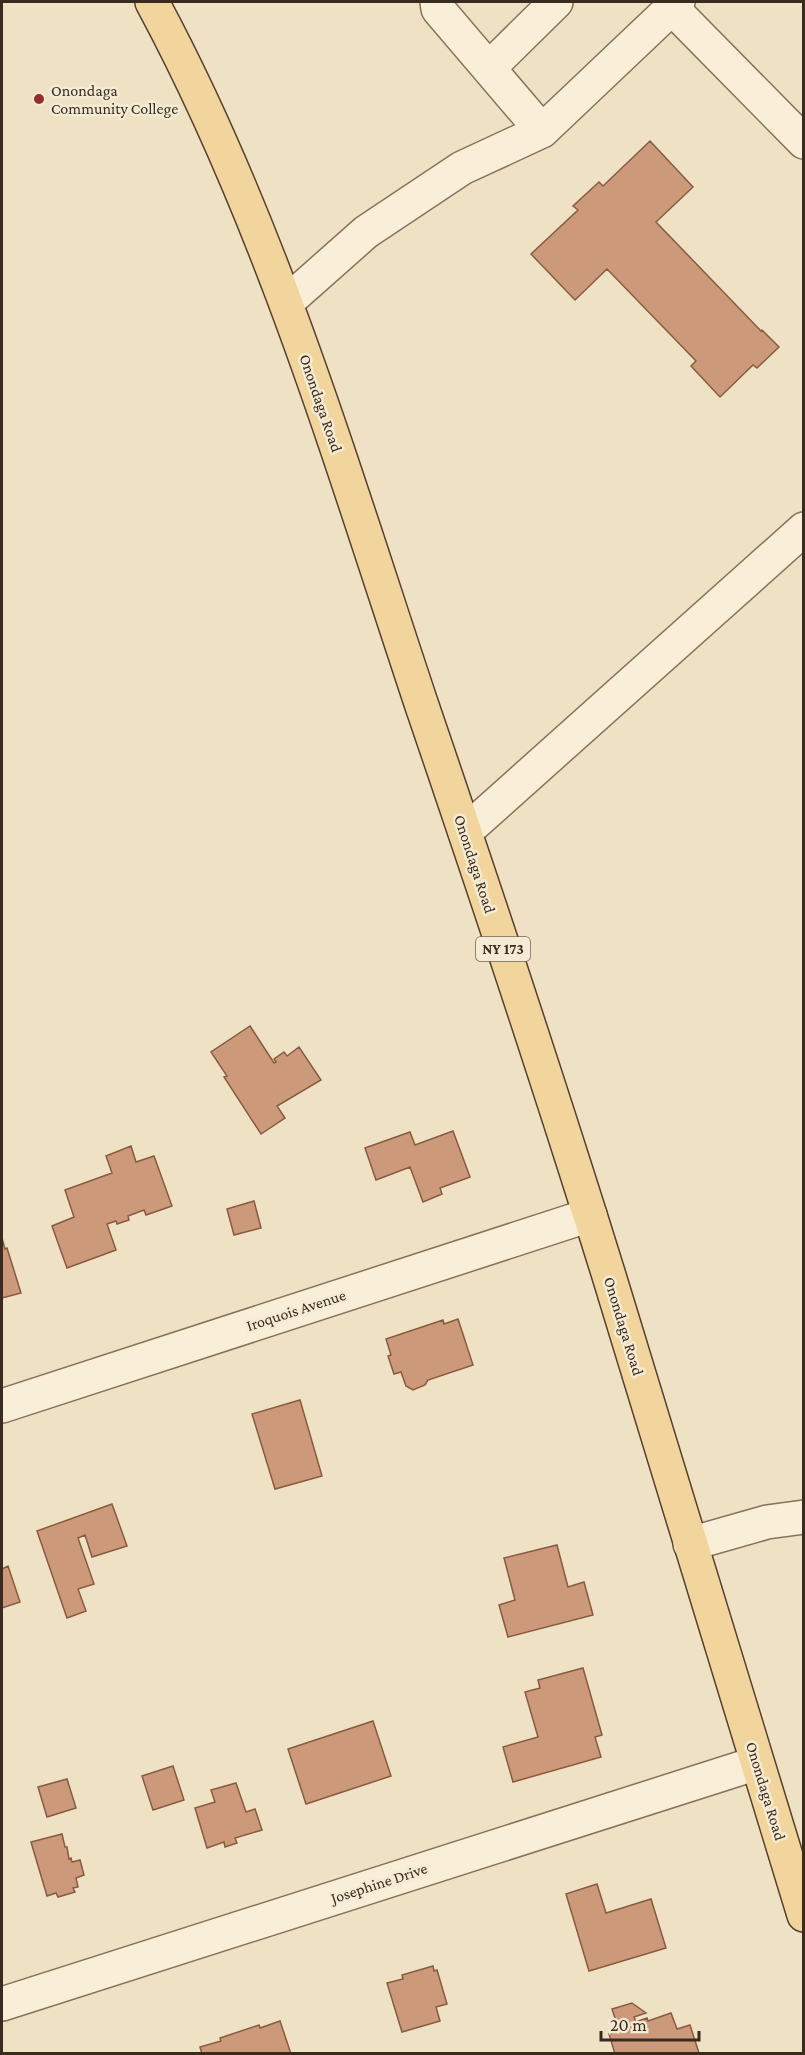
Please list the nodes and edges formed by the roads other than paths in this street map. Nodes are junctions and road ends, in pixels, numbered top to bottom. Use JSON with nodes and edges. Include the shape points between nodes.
{"nodes":[{"id":1,"x":152,"y":2,"type":"edge"},
{"id":2,"x":437,"y":2,"type":"edge"},
{"id":3,"x":556,"y":2,"type":"edge"},
{"id":4,"x":675,"y":5,"type":"edge"},
{"id":5,"x":489,"y":68,"type":"junction"},
{"id":6,"x":542,"y":131,"type":"junction"},
{"id":7,"x":804,"y":142,"type":"edge"},
{"id":8,"x":287,"y":302,"type":"junction"},
{"id":9,"x":804,"y":529,"type":"edge"},
{"id":10,"x":465,"y":832,"type":"junction"},
{"id":11,"x":590,"y":1215,"type":"junction"},
{"id":12,"x":2,"y":1406,"type":"edge"},
{"id":13,"x":804,"y":1517,"type":"edge"},
{"id":14,"x":690,"y":1544,"type":"junction"},
{"id":15,"x":757,"y":1763,"type":"junction"},
{"id":16,"x":804,"y":1915,"type":"edge"},
{"id":17,"x":2,"y":2004,"type":"edge"}],
"edges":[{"from":1,"to":8,"type":"main road","name":"Onondaga Road","number":"NY 173","via":[[222,142]]},
{"from":2,"to":5,"type":"street","via":[[438,9]]},
{"from":3,"to":5,"type":"street"},
{"from":4,"to":6,"type":"street"},
{"from":4,"to":7,"type":"street"},
{"from":5,"to":6,"type":"street"},
{"from":6,"to":8,"type":"street","via":[[462,168],[385,219]]},
{"from":8,"to":10,"type":"main road","name":"Onondaga Road","number":"NY 173"},
{"from":9,"to":10,"type":"street"},
{"from":10,"to":11,"type":"main road","name":"Onondaga Road","number":"NY 173"},
{"from":11,"to":12,"type":"street","name":"Iroquois Avenue"},
{"from":11,"to":14,"type":"main road","name":"Onondaga Road","number":"NY 173"},
{"from":13,"to":14,"type":"street","via":[[767,1522]]},
{"from":14,"to":15,"type":"main road","name":"Onondaga Road","number":"NY 173"},
{"from":15,"to":16,"type":"main road","name":"Onondaga Road","number":"NY 173"},
{"from":15,"to":17,"type":"street","name":"Josephine Drive"}]}
